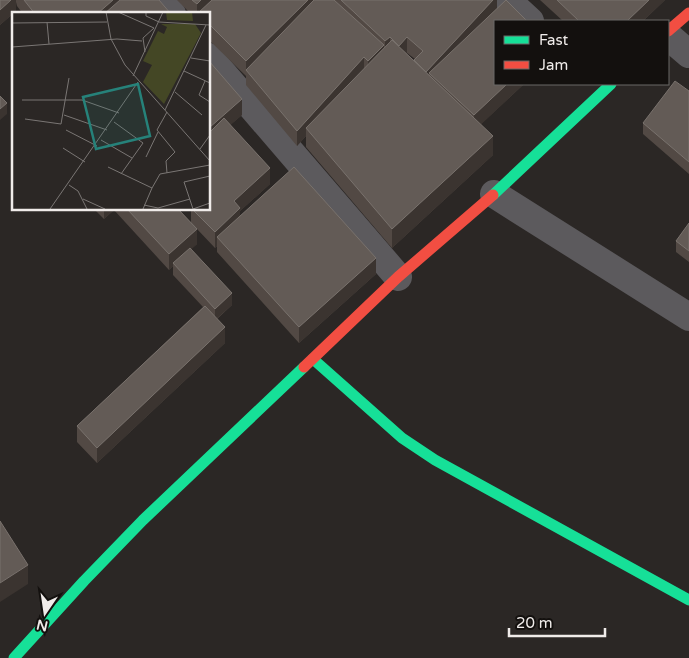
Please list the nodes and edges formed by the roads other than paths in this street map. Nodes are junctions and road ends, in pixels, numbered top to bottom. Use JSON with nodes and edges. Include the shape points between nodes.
{"nodes":[{"id":1,"x":159,"y":0,"type":"edge"},
{"id":2,"x":507,"y":0,"type":"edge"},
{"id":3,"x":170,"y":12,"type":"edge"},
{"id":4,"x":689,"y":13,"type":"edge"},
{"id":5,"x":529,"y":20,"type":"edge"},
{"id":6,"x":669,"y":30,"type":"edge"},
{"id":7,"x":669,"y":37,"type":"edge"},
{"id":8,"x":689,"y":54,"type":"edge"},
{"id":9,"x":210,"y":58,"type":"edge"},
{"id":10,"x":604,"y":86,"type":"edge"},
{"id":11,"x":494,"y":194,"type":"junction"},
{"id":12,"x":398,"y":277,"type":"junction"},
{"id":13,"x":689,"y":317,"type":"edge"},
{"id":14,"x":313,"y":359,"type":"junction"},
{"id":15,"x":689,"y":600,"type":"edge"},
{"id":16,"x":14,"y":658,"type":"edge"}],
"edges":[{"from":1,"to":3,"type":"street"},
{"from":2,"to":5,"type":"street"},
{"from":4,"to":6,"type":"street"},
{"from":7,"to":8,"type":"street"},
{"from":9,"to":12,"type":"street"},
{"from":10,"to":11,"type":"street"},
{"from":11,"to":12,"type":"street"},
{"from":11,"to":13,"type":"street"},
{"from":12,"to":14,"type":"street"},
{"from":14,"to":15,"type":"street","via":[[402,438],[435,460]]},
{"from":14,"to":16,"type":"street","via":[[143,520]]}]}
